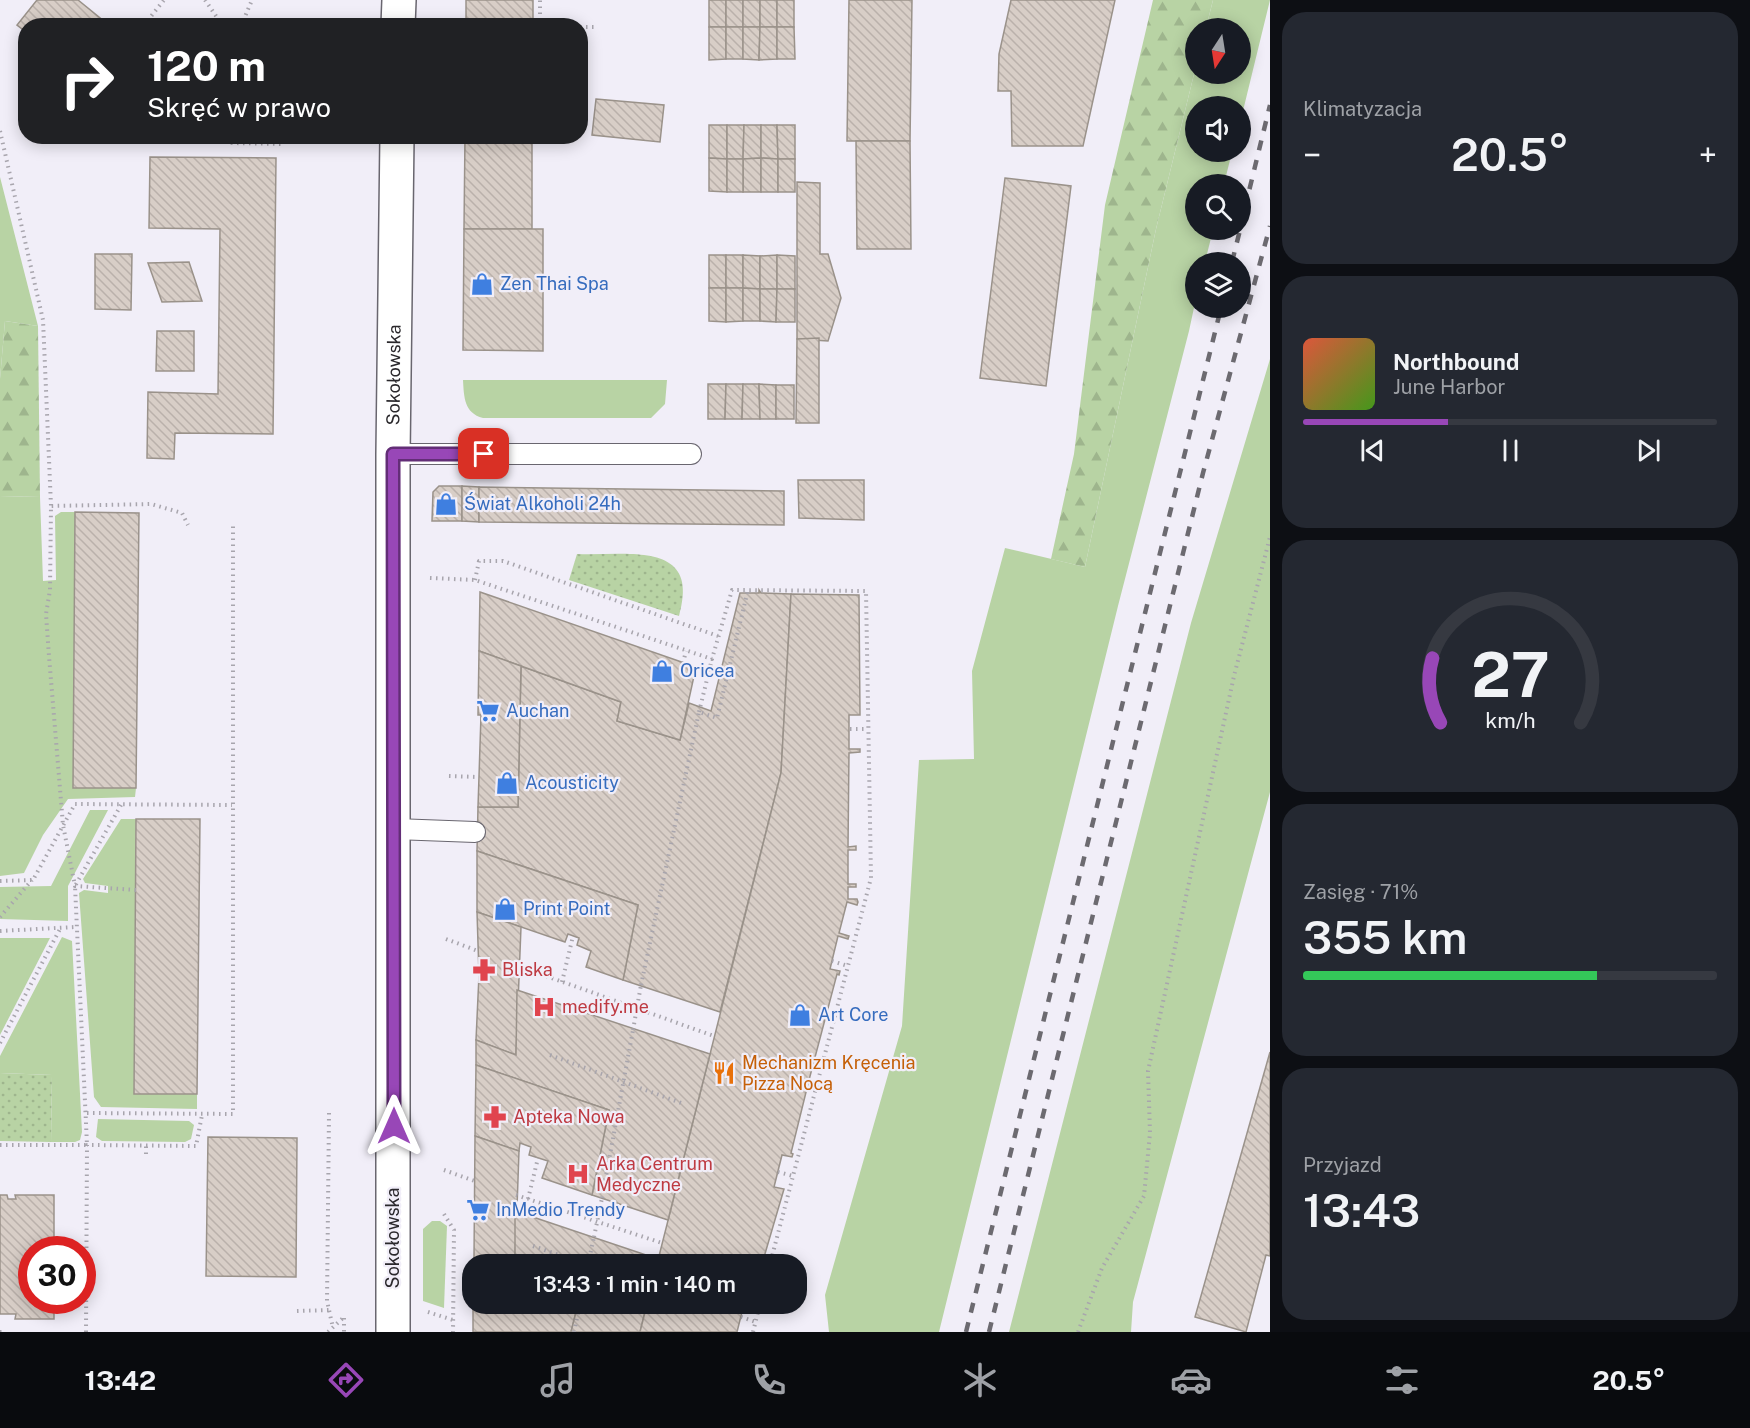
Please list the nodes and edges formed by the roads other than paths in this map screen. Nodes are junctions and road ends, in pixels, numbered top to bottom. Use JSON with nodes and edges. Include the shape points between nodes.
{"nodes":[{"id":1,"x":399,"y":0,"type":"edge"},
{"id":2,"x":398,"y":18,"type":"edge"},
{"id":3,"x":397,"y":144,"type":"edge"},
{"id":4,"x":393,"y":454,"type":"junction"},
{"id":5,"x":691,"y":454,"type":"dead end"},
{"id":6,"x":394,"y":829,"type":"junction"},
{"id":7,"x":475,"y":832,"type":"dead end"},
{"id":8,"x":393,"y":1332,"type":"edge"}],
"edges":[{"from":1,"to":2,"type":"street"},
{"from":3,"to":4,"type":"street","name":"Sokołowska"},
{"from":4,"to":5,"type":"lane"},
{"from":4,"to":6,"type":"street","name":"Sokołowska"},
{"from":6,"to":7,"type":"lane"},
{"from":6,"to":8,"type":"street","name":"Sokołowska"}]}
